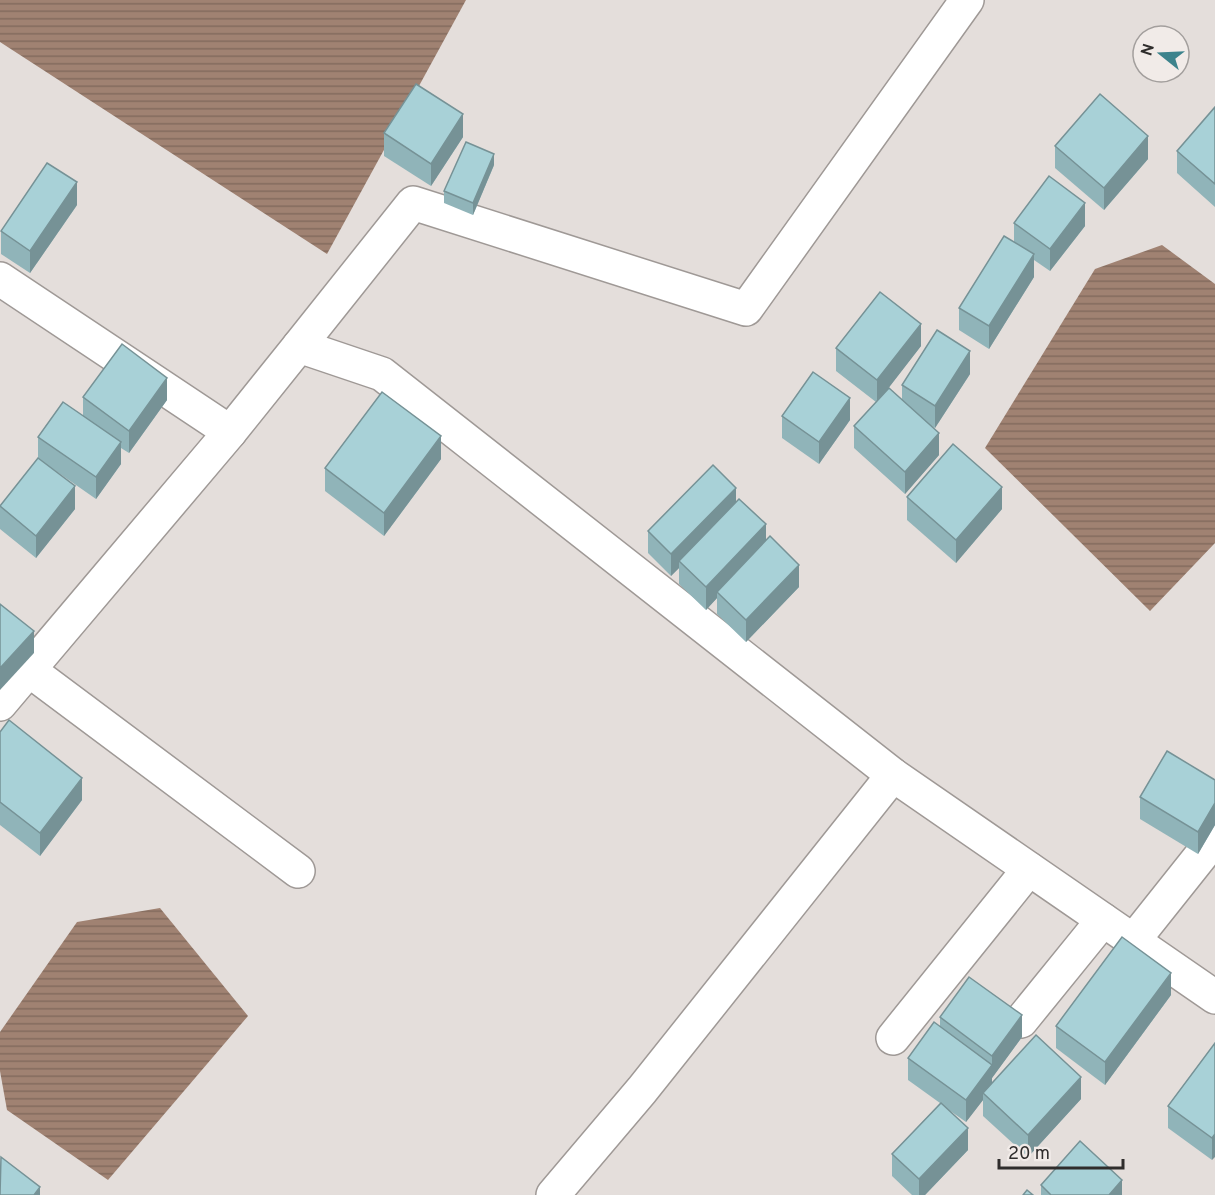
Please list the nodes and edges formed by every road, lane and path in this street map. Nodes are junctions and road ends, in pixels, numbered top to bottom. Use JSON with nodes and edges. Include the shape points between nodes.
{"nodes":[{"id":1,"x":967,"y":0,"type":"edge"},
{"id":2,"x":0,"y":279,"type":"edge"},
{"id":3,"x":299,"y":346,"type":"junction"},
{"id":4,"x":230,"y":432,"type":"junction"},
{"id":5,"x":29,"y":670,"type":"junction"},
{"id":6,"x":0,"y":704,"type":"edge"},
{"id":7,"x":893,"y":775,"type":"junction"},
{"id":8,"x":1215,"y":838,"type":"edge"},
{"id":9,"x":1029,"y":869,"type":"junction"},
{"id":10,"x":298,"y":872,"type":"dead end"},
{"id":11,"x":1103,"y":920,"type":"junction"},
{"id":12,"x":1133,"y":941,"type":"junction"},
{"id":13,"x":1215,"y":997,"type":"edge"},
{"id":14,"x":1021,"y":1021,"type":"edge"},
{"id":15,"x":893,"y":1038,"type":"dead end"},
{"id":16,"x":553,"y":1195,"type":"edge"}],
"edges":[{"from":1,"to":3,"type":"street","via":[[746,309],[413,203]]},
{"from":2,"to":4,"type":"street"},
{"from":3,"to":4,"type":"street"},
{"from":3,"to":7,"type":"street","via":[[382,374]]},
{"from":4,"to":5,"type":"street"},
{"from":5,"to":6,"type":"street"},
{"from":5,"to":10,"type":"street"},
{"from":7,"to":9,"type":"street"},
{"from":7,"to":16,"type":"street","via":[[642,1090]]},
{"from":8,"to":12,"type":"street"},
{"from":9,"to":11,"type":"street"},
{"from":9,"to":15,"type":"street"},
{"from":11,"to":12,"type":"street"},
{"from":11,"to":14,"type":"street"},
{"from":12,"to":13,"type":"street"}]}
